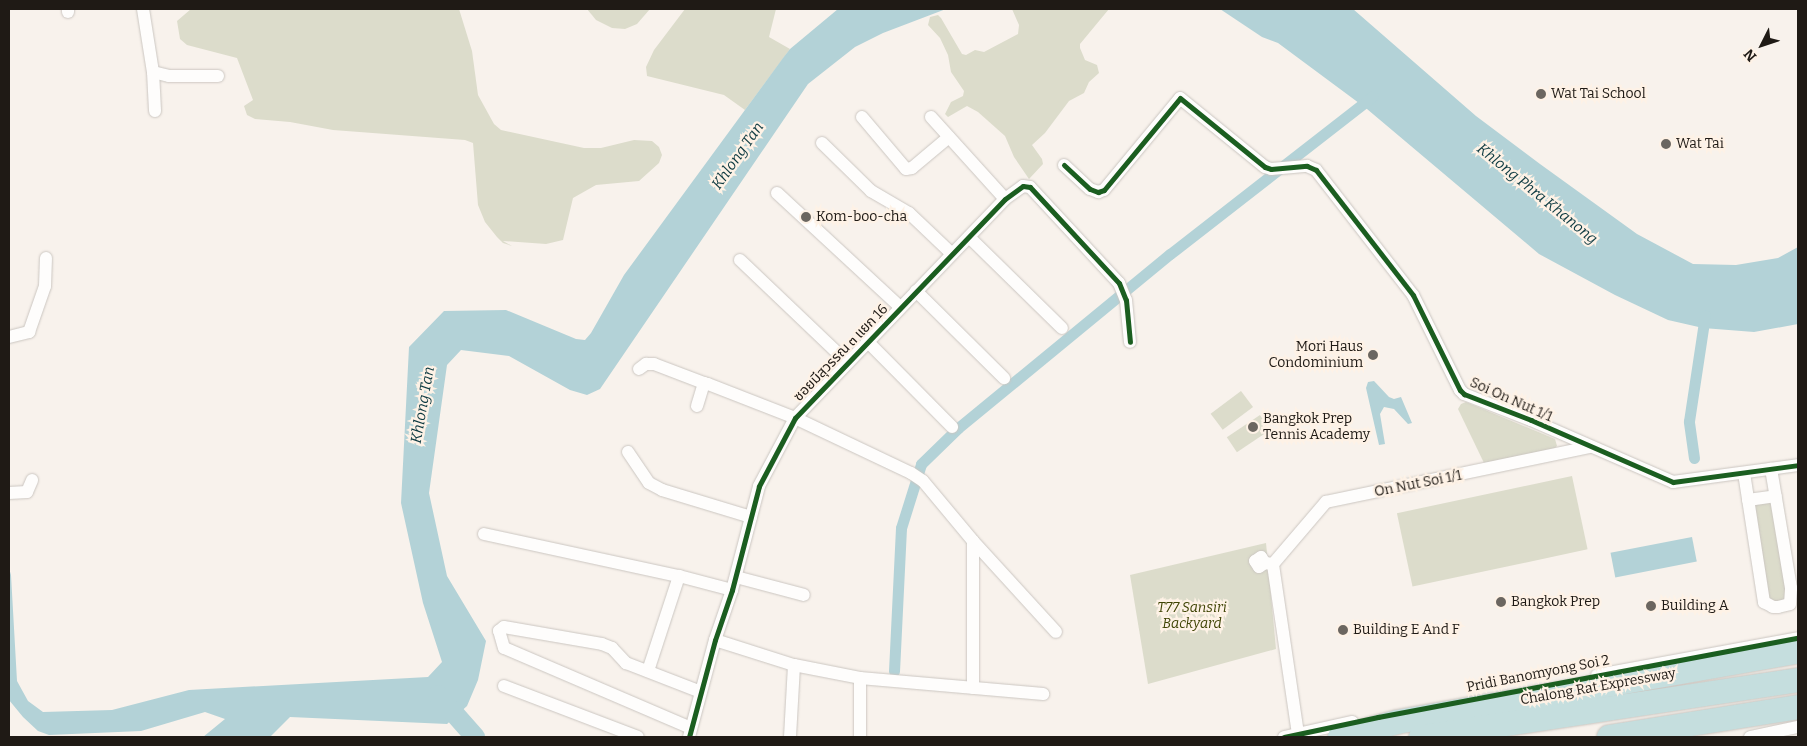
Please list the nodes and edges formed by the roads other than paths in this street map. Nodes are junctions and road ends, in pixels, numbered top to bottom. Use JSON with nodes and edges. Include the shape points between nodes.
{"nodes":[{"id":1,"x":143,"y":9,"type":"edge"},
{"id":2,"x":153,"y":72,"type":"junction"},
{"id":3,"x":218,"y":76,"type":"dead end"},
{"id":4,"x":155,"y":111,"type":"dead end"},
{"id":5,"x":862,"y":117,"type":"dead end"},
{"id":6,"x":931,"y":117,"type":"dead end"},
{"id":7,"x":949,"y":137,"type":"junction"},
{"id":8,"x":822,"y":143,"type":"dead end"},
{"id":9,"x":1064,"y":165,"type":"dead end"},
{"id":10,"x":777,"y":193,"type":"dead end"},
{"id":11,"x":1005,"y":199,"type":"junction"},
{"id":12,"x":969,"y":237,"type":"junction"},
{"id":13,"x":952,"y":254,"type":"junction"},
{"id":14,"x":46,"y":258,"type":"dead end"},
{"id":15,"x":740,"y":260,"type":"dead end"},
{"id":16,"x":916,"y":291,"type":"junction"},
{"id":17,"x":900,"y":307,"type":"junction"},
{"id":18,"x":1062,"y":328,"type":"dead end"},
{"id":19,"x":9,"y":337,"type":"edge"},
{"id":20,"x":867,"y":341,"type":"junction"},
{"id":21,"x":1130,"y":342,"type":"dead end"},
{"id":22,"x":847,"y":362,"type":"junction"},
{"id":23,"x":639,"y":369,"type":"dead end"},
{"id":24,"x":1004,"y":378,"type":"dead end"},
{"id":25,"x":704,"y":383,"type":"junction"},
{"id":26,"x":697,"y":406,"type":"dead end"},
{"id":27,"x":795,"y":418,"type":"junction"},
{"id":28,"x":952,"y":427,"type":"dead end"},
{"id":29,"x":1590,"y":447,"type":"junction"},
{"id":30,"x":628,"y":452,"type":"dead end"},
{"id":31,"x":1798,"y":465,"type":"edge"},
{"id":32,"x":1772,"y":469,"type":"junction"},
{"id":33,"x":1744,"y":472,"type":"junction"},
{"id":34,"x":32,"y":480,"type":"dead end"},
{"id":35,"x":9,"y":493,"type":"edge"},
{"id":36,"x":1776,"y":496,"type":"junction"},
{"id":37,"x":1748,"y":500,"type":"junction"},
{"id":38,"x":751,"y":517,"type":"junction"},
{"id":39,"x":484,"y":534,"type":"dead end"},
{"id":40,"x":973,"y":541,"type":"junction"},
{"id":41,"x":679,"y":576,"type":"junction"},
{"id":42,"x":736,"y":577,"type":"junction"},
{"id":43,"x":732,"y":590,"type":"junction"},
{"id":44,"x":804,"y":595,"type":"dead end"},
{"id":45,"x":1056,"y":632,"type":"dead end"},
{"id":46,"x":1798,"y":638,"type":"edge"},
{"id":47,"x":715,"y":640,"type":"junction"},
{"id":48,"x":1798,"y":651,"type":"edge"},
{"id":49,"x":794,"y":665,"type":"junction"},
{"id":50,"x":648,"y":672,"type":"junction"},
{"id":51,"x":860,"y":678,"type":"junction"},
{"id":52,"x":1798,"y":680,"type":"edge"},
{"id":53,"x":504,"y":686,"type":"dead end"},
{"id":54,"x":973,"y":688,"type":"junction"},
{"id":55,"x":701,"y":692,"type":"junction"},
{"id":56,"x":1043,"y":694,"type":"dead end"},
{"id":57,"x":1798,"y":707,"type":"edge"},
{"id":58,"x":1798,"y":727,"type":"edge"},
{"id":59,"x":690,"y":733,"type":"edge"},
{"id":60,"x":1298,"y":734,"type":"junction"},
{"id":61,"x":638,"y":737,"type":"edge"},
{"id":62,"x":790,"y":737,"type":"edge"},
{"id":63,"x":860,"y":737,"type":"edge"},
{"id":64,"x":1284,"y":737,"type":"edge"},
{"id":65,"x":1340,"y":737,"type":"edge"},
{"id":66,"x":1421,"y":737,"type":"edge"},
{"id":67,"x":1609,"y":737,"type":"edge"},
{"id":68,"x":1750,"y":737,"type":"edge"}],
"edges":[{"from":1,"to":2,"type":"street"},
{"from":2,"to":3,"type":"street","via":[[169,76]]},
{"from":2,"to":4,"type":"street"},
{"from":5,"to":7,"type":"street","via":[[906,168],[912,168]]},
{"from":6,"to":7,"type":"street"},
{"from":7,"to":11,"type":"street"},
{"from":8,"to":13,"type":"street","via":[[871,191],[909,213]]},
{"from":9,"to":29,"type":"street","name":"Soi On Nut 1/1","via":[[1090,189],[1104,190],[1180,98],[1265,167],[1310,166],[1413,295],[1460,390]]},
{"from":10,"to":17,"type":"street"},
{"from":11,"to":12,"type":"street","name":"ซอยมีสุวรรณ ๓ แยก 16"},
{"from":11,"to":21,"type":"street","name":"ซอยมีสุวรรณ ๓ แยก 16","via":[[1023,186],[1030,187],[1119,283],[1126,300]]},
{"from":12,"to":13,"type":"street","name":"ซอยมีสุวรรณ ๓ แยก 16"},
{"from":12,"to":18,"type":"street"},
{"from":13,"to":16,"type":"street","name":"ซอยมีสุวรรณ ๓ แยก 16"},
{"from":14,"to":19,"type":"street","via":[[45,286],[28,332]]},
{"from":15,"to":22,"type":"street"},
{"from":16,"to":17,"type":"street","name":"ซอยมีสุวรรณ ๓ แยก 16"},
{"from":16,"to":24,"type":"street"},
{"from":17,"to":20,"type":"street","name":"ซอยมีสุวรรณ ๓ แยก 16"},
{"from":20,"to":22,"type":"street","name":"ซอยมีสุวรรณ ๓ แยก 16"},
{"from":20,"to":28,"type":"street"},
{"from":22,"to":27,"type":"street","name":"ซอยมีสุวรรณ ๓ แยก 16"},
{"from":23,"to":25,"type":"street","via":[[646,364],[654,364]]},
{"from":25,"to":26,"type":"street"},
{"from":25,"to":27,"type":"street"},
{"from":27,"to":38,"type":"street","name":"ซอยมีสุวรรณ ๓ แยก 16","via":[[759,486]]},
{"from":27,"to":40,"type":"street","via":[[923,481]]},
{"from":29,"to":33,"type":"street","name":"Soi On Nut 1/1","via":[[1673,482]]},
{"from":29,"to":60,"type":"street","name":"On Nut Soi 1/1","via":[[1326,502],[1269,564]]},
{"from":30,"to":38,"type":"street","via":[[649,482],[662,490]]},
{"from":31,"to":32,"type":"street","name":"Soi On Nut 1/1"},
{"from":32,"to":33,"type":"street","name":"Soi On Nut 1/1"},
{"from":32,"to":36,"type":"street"},
{"from":33,"to":37,"type":"street"},
{"from":34,"to":35,"type":"street","via":[[27,492]]},
{"from":36,"to":37,"type":"street"},
{"from":36,"to":37,"type":"street","via":[[1791,588],[1788,606],[1773,607],[1764,602]]},
{"from":38,"to":42,"type":"street","name":"ซอยมีสุวรรณ ๓ แยก 16"},
{"from":39,"to":41,"type":"street"},
{"from":40,"to":45,"type":"street"},
{"from":40,"to":54,"type":"street"},
{"from":41,"to":43,"type":"street"},
{"from":41,"to":50,"type":"street"},
{"from":42,"to":43,"type":"street","name":"ซอยมีสุวรรณ ๓ แยก 16"},
{"from":42,"to":44,"type":"street"},
{"from":43,"to":47,"type":"street","name":"ซอยมีสุวรรณ ๓ แยก 16"},
{"from":46,"to":60,"type":"street","name":"Pridi Banomyong Soi 2"},
{"from":47,"to":49,"type":"street"},
{"from":47,"to":55,"type":"street","name":"ซอยมีสุวรรณ ๓ แยก 16"},
{"from":48,"to":65,"type":"highway","name":"Chalong Rat Expressway","via":[[1397,722]]},
{"from":49,"to":51,"type":"street"},
{"from":49,"to":62,"type":"street"},
{"from":50,"to":55,"type":"street"},
{"from":50,"to":59,"type":"street","via":[[626,663],[612,648],[602,644],[504,627],[499,631],[504,648]]},
{"from":51,"to":54,"type":"street"},
{"from":51,"to":63,"type":"street"},
{"from":52,"to":66,"type":"highway","name":"Chalong Rat Expressway"},
{"from":53,"to":61,"type":"street"},
{"from":54,"to":56,"type":"street"},
{"from":55,"to":59,"type":"street","name":"ซอยมีสุวรรณ ๓ แยก 16"},
{"from":57,"to":67,"type":"highway"},
{"from":58,"to":68,"type":"street"},
{"from":60,"to":64,"type":"street","name":"Pridi Banomyong Soi 2"}]}
